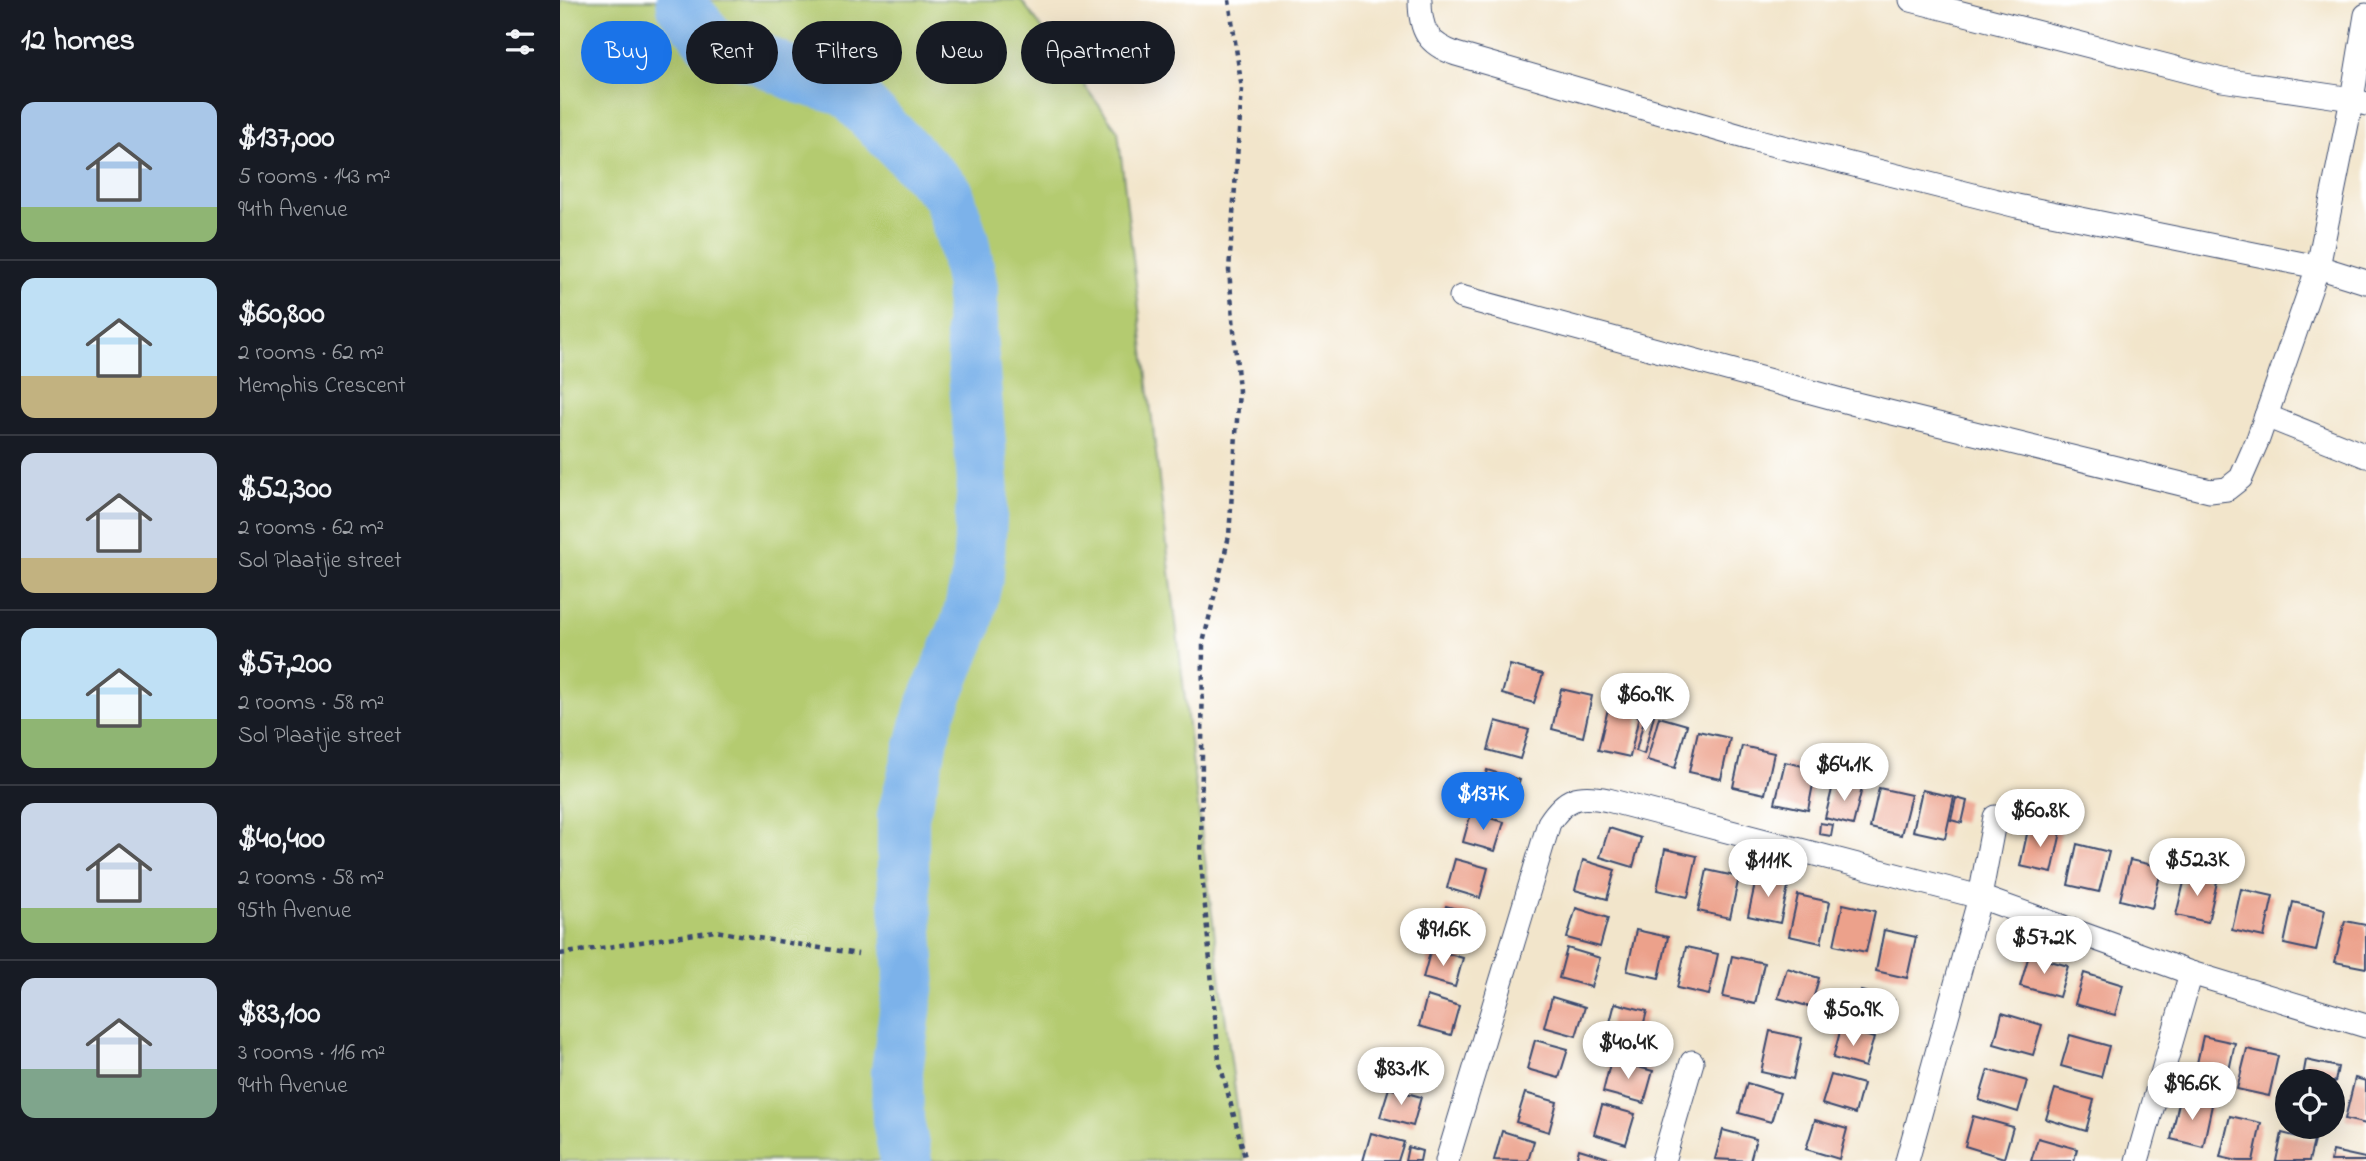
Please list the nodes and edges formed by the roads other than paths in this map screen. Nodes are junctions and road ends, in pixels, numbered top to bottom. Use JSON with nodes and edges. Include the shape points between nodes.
{"nodes":[{"id":1,"x":1420,"y":0,"type":"edge"},
{"id":2,"x":1911,"y":0,"type":"edge"},
{"id":3,"x":2366,"y":15,"type":"edge"},
{"id":4,"x":2359,"y":102,"type":"edge"},
{"id":5,"x":2318,"y":267,"type":"junction"},
{"id":6,"x":2366,"y":282,"type":"edge"},
{"id":7,"x":1461,"y":297,"type":"dead end"},
{"id":8,"x":2266,"y":416,"type":"junction"},
{"id":9,"x":2366,"y":456,"type":"edge"},
{"id":10,"x":1995,"y":817,"type":"dead end"},
{"id":11,"x":1980,"y":897,"type":"junction"},
{"id":12,"x":2191,"y":973,"type":"junction"},
{"id":13,"x":2366,"y":1026,"type":"edge"},
{"id":14,"x":1692,"y":1062,"type":"dead end"},
{"id":15,"x":1447,"y":1161,"type":"edge"},
{"id":16,"x":1663,"y":1161,"type":"edge"},
{"id":17,"x":1907,"y":1161,"type":"edge"},
{"id":18,"x":2137,"y":1161,"type":"edge"}],
"edges":[{"from":1,"to":5,"type":"street","via":[[1420,21],[1437,47],[1456,54],[1751,139],[2017,206]]},
{"from":2,"to":4,"type":"street","via":[[2222,80]]},
{"from":3,"to":4,"type":"street"},
{"from":4,"to":5,"type":"street"},
{"from":5,"to":6,"type":"street"},
{"from":5,"to":8,"type":"street"},
{"from":7,"to":8,"type":"street","via":[[1852,403],[2210,491],[2227,489],[2241,478]]},
{"from":8,"to":9,"type":"street"},
{"from":10,"to":11,"type":"street"},
{"from":11,"to":12,"type":"street"},
{"from":11,"to":15,"type":"street","via":[[1608,800],[1576,798],[1560,806],[1549,822]]},
{"from":11,"to":17,"type":"street"},
{"from":12,"to":13,"type":"street"},
{"from":12,"to":18,"type":"street"},
{"from":14,"to":16,"type":"street"}]}
